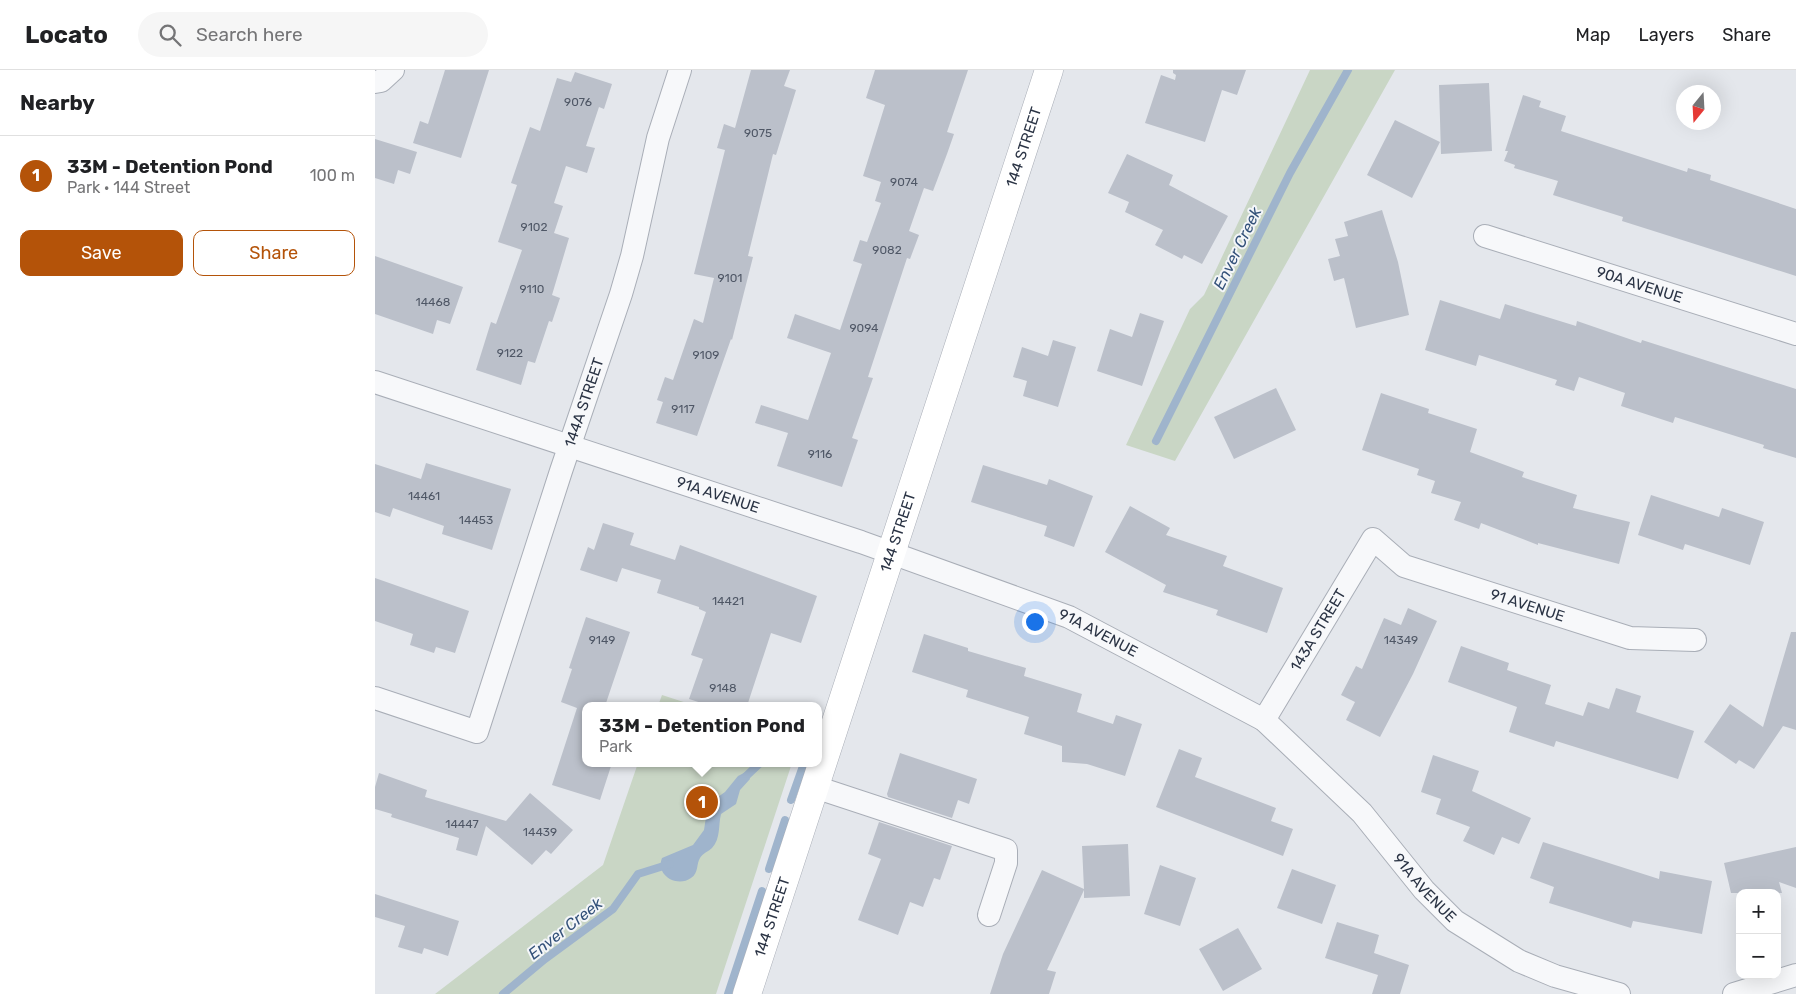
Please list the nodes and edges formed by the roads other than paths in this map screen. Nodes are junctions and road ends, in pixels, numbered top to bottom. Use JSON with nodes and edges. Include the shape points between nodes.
{"nodes":[{"id":1,"x":393,"y":70,"type":"edge"},
{"id":2,"x":680,"y":70,"type":"edge"},
{"id":3,"x":1049,"y":70,"type":"edge"},
{"id":4,"x":375,"y":82,"type":"edge"},
{"id":5,"x":1485,"y":236,"type":"dead end"},
{"id":6,"x":1796,"y":334,"type":"edge"},
{"id":7,"x":375,"y":382,"type":"edge"},
{"id":8,"x":569,"y":447,"type":"junction"},
{"id":9,"x":1373,"y":539,"type":"joint"},
{"id":10,"x":891,"y":552,"type":"junction"},
{"id":11,"x":1695,"y":640,"type":"dead end"},
{"id":12,"x":375,"y":698,"type":"edge"},
{"id":13,"x":1263,"y":720,"type":"junction"},
{"id":14,"x":822,"y":764,"type":"edge"},
{"id":15,"x":821,"y":767,"type":"edge"},
{"id":16,"x":815,"y":786,"type":"junction"},
{"id":17,"x":989,"y":915,"type":"dead end"},
{"id":18,"x":1796,"y":975,"type":"edge"},
{"id":19,"x":747,"y":994,"type":"edge"},
{"id":20,"x":1619,"y":994,"type":"edge"},
{"id":21,"x":1734,"y":994,"type":"edge"}],
"edges":[{"from":1,"to":4,"type":"street"},
{"from":2,"to":8,"type":"street","name":"144A STREET","via":[[658,138],[621,294]]},
{"from":3,"to":10,"type":"main road","name":"144 STREET"},
{"from":5,"to":6,"type":"street","name":"90A AVENUE"},
{"from":7,"to":8,"type":"street","name":"91A AVENUE"},
{"from":8,"to":10,"type":"street","name":"91A AVENUE"},
{"from":8,"to":12,"type":"street","name":"144A STREET","via":[[477,732]]},
{"from":9,"to":11,"type":"street","name":"91 AVENUE","via":[[1405,566],[1630,638]]},
{"from":9,"to":13,"type":"street","name":"143A STREET"},
{"from":10,"to":13,"type":"street","name":"91A AVENUE","via":[[1069,616]]},
{"from":10,"to":14,"type":"main road","name":"144 STREET"},
{"from":13,"to":20,"type":"street","name":"91A AVENUE","via":[[1363,813],[1423,890],[1455,921],[1519,961],[1555,976]]},
{"from":15,"to":16,"type":"main road","name":"144 STREET"},
{"from":16,"to":17,"type":"street","via":[[1006,850],[1006,864]]},
{"from":16,"to":19,"type":"main road","name":"144 STREET"},
{"from":18,"to":21,"type":"street"}]}
